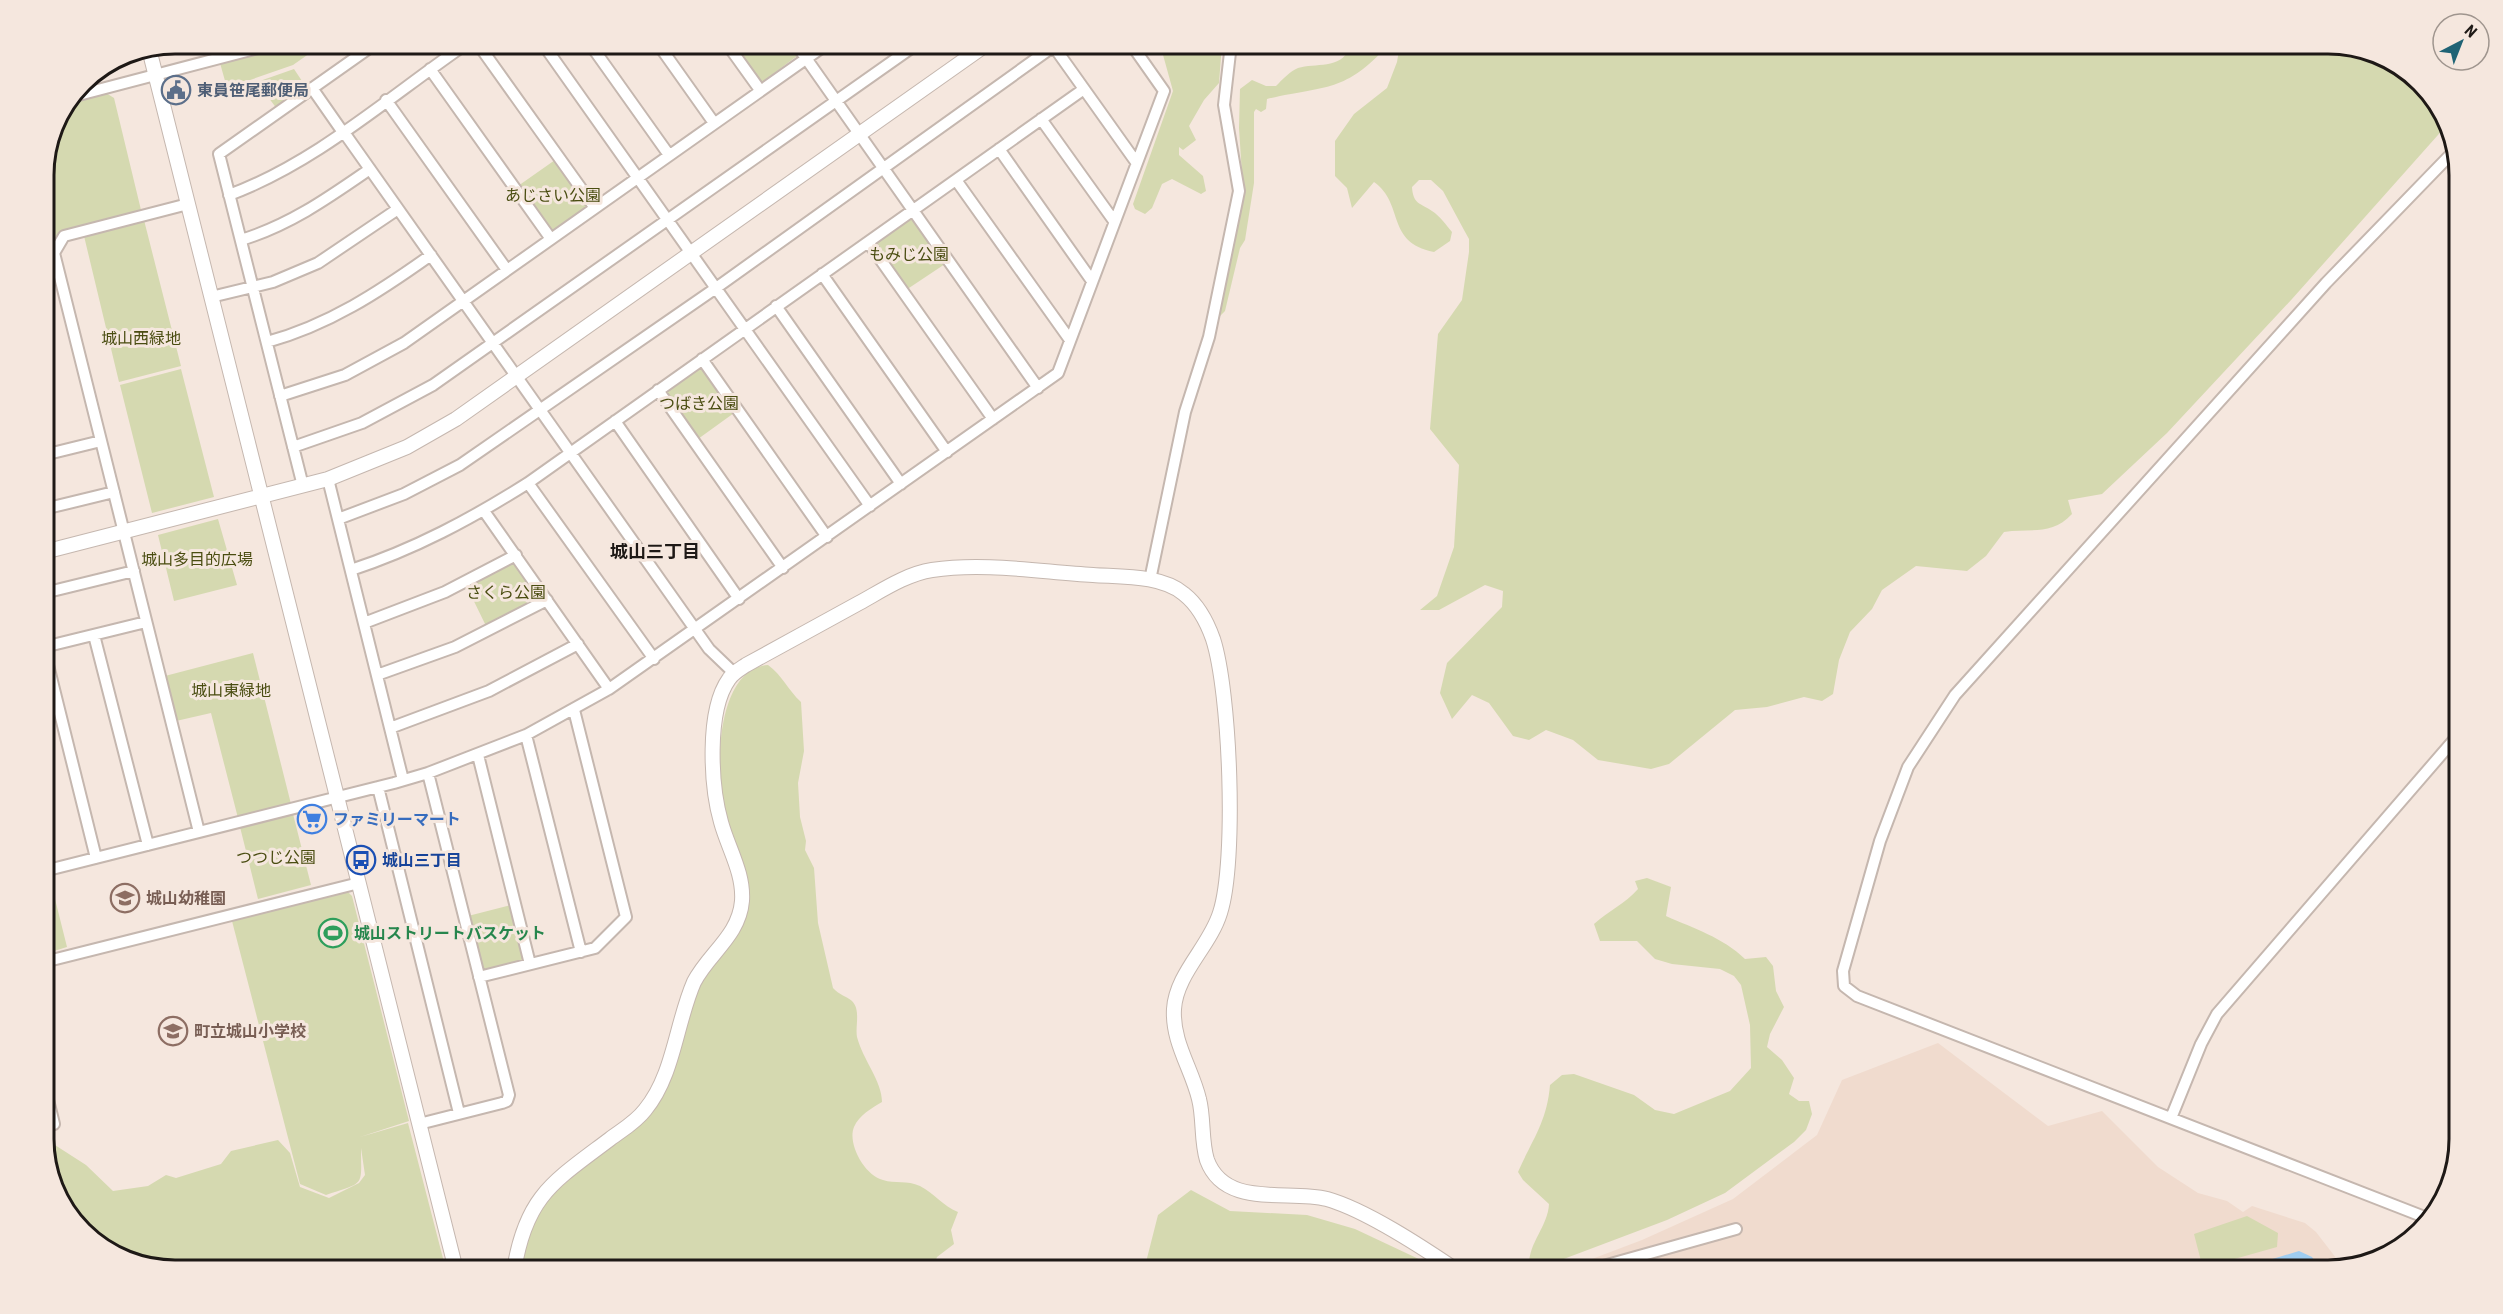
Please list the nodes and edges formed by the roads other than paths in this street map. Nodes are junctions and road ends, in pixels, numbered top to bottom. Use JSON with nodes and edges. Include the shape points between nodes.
{"nodes":[{"id":1,"x":235,"y":54,"type":"edge"},
{"id":2,"x":361,"y":54,"type":"edge"},
{"id":3,"x":452,"y":54,"type":"edge"},
{"id":4,"x":485,"y":54,"type":"edge"},
{"id":5,"x":550,"y":54,"type":"edge"},
{"id":6,"x":597,"y":54,"type":"edge"},
{"id":7,"x":665,"y":54,"type":"edge"},
{"id":8,"x":734,"y":54,"type":"edge"},
{"id":9,"x":803,"y":54,"type":"edge"},
{"id":10,"x":812,"y":54,"type":"edge"},
{"id":11,"x":903,"y":54,"type":"edge"},
{"id":12,"x":973,"y":54,"type":"edge"},
{"id":13,"x":1040,"y":54,"type":"edge"},
{"id":14,"x":1059,"y":54,"type":"edge"},
{"id":15,"x":1138,"y":54,"type":"edge"},
{"id":16,"x":1230,"y":54,"type":"edge"},
{"id":17,"x":151,"y":57,"type":"edge"},
{"id":18,"x":806,"y":58,"type":"junction"},
{"id":19,"x":430,"y":69,"type":"junction"},
{"id":20,"x":155,"y":75,"type":"junction"},
{"id":21,"x":312,"y":88,"type":"junction"},
{"id":22,"x":1084,"y":89,"type":"junction"},
{"id":23,"x":760,"y":90,"type":"junction"},
{"id":24,"x":86,"y":93,"type":"edge"},
{"id":25,"x":386,"y":100,"type":"junction"},
{"id":26,"x":836,"y":101,"type":"junction"},
{"id":27,"x":1041,"y":119,"type":"junction"},
{"id":28,"x":714,"y":123,"type":"junction"},
{"id":29,"x":343,"y":131,"type":"junction"},
{"id":30,"x":860,"y":134,"type":"junction"},
{"id":31,"x":999,"y":149,"type":"junction"},
{"id":32,"x":669,"y":155,"type":"junction"},
{"id":33,"x":2448,"y":157,"type":"edge"},
{"id":34,"x":1136,"y":162,"type":"junction"},
{"id":35,"x":883,"y":167,"type":"junction"},
{"id":36,"x":370,"y":169,"type":"junction"},
{"id":37,"x":638,"y":177,"type":"junction"},
{"id":38,"x":956,"y":180,"type":"junction"},
{"id":39,"x":229,"y":195,"type":"junction"},
{"id":40,"x":188,"y":204,"type":"junction"},
{"id":41,"x":595,"y":208,"type":"junction"},
{"id":42,"x":398,"y":209,"type":"junction"},
{"id":43,"x":913,"y":210,"type":"junction"},
{"id":44,"x":669,"y":220,"type":"junction"},
{"id":45,"x":1114,"y":221,"type":"junction"},
{"id":46,"x":551,"y":238,"type":"junction"},
{"id":47,"x":241,"y":240,"type":"junction"},
{"id":48,"x":868,"y":242,"type":"junction"},
{"id":49,"x":54,"y":248,"type":"edge"},
{"id":50,"x":692,"y":253,"type":"junction"},
{"id":51,"x":431,"y":255,"type":"junction"},
{"id":52,"x":507,"y":270,"type":"junction"},
{"id":53,"x":54,"y":272,"type":"edge"},
{"id":54,"x":822,"y":274,"type":"junction"},
{"id":55,"x":1092,"y":281,"type":"junction"},
{"id":56,"x":253,"y":287,"type":"junction"},
{"id":57,"x":716,"y":288,"type":"junction"},
{"id":58,"x":212,"y":297,"type":"junction"},
{"id":59,"x":463,"y":301,"type":"junction"},
{"id":60,"x":776,"y":306,"type":"junction"},
{"id":61,"x":745,"y":328,"type":"junction"},
{"id":62,"x":1070,"y":340,"type":"junction"},
{"id":63,"x":267,"y":342,"type":"junction"},
{"id":64,"x":493,"y":344,"type":"junction"},
{"id":65,"x":702,"y":359,"type":"junction"},
{"id":66,"x":517,"y":377,"type":"junction"},
{"id":67,"x":1038,"y":388,"type":"junction"},
{"id":68,"x":658,"y":390,"type":"junction"},
{"id":69,"x":280,"y":396,"type":"junction"},
{"id":70,"x":540,"y":410,"type":"junction"},
{"id":71,"x":993,"y":419,"type":"junction"},
{"id":72,"x":615,"y":421,"type":"junction"},
{"id":73,"x":101,"y":441,"type":"junction"},
{"id":74,"x":293,"y":447,"type":"junction"},
{"id":75,"x":54,"y":452,"type":"edge"},
{"id":76,"x":570,"y":452,"type":"junction"},
{"id":77,"x":947,"y":452,"type":"junction"},
{"id":78,"x":328,"y":480,"type":"junction"},
{"id":79,"x":528,"y":483,"type":"junction"},
{"id":80,"x":901,"y":484,"type":"junction"},
{"id":81,"x":303,"y":486,"type":"junction"},
{"id":82,"x":114,"y":492,"type":"junction"},
{"id":83,"x":261,"y":496,"type":"junction"},
{"id":84,"x":870,"y":506,"type":"junction"},
{"id":85,"x":54,"y":507,"type":"edge"},
{"id":86,"x":484,"y":511,"type":"junction"},
{"id":87,"x":338,"y":519,"type":"junction"},
{"id":88,"x":124,"y":532,"type":"junction"},
{"id":89,"x":827,"y":537,"type":"junction"},
{"id":90,"x":54,"y":550,"type":"edge"},
{"id":91,"x":516,"y":555,"type":"junction"},
{"id":92,"x":783,"y":568,"type":"junction"},
{"id":93,"x":351,"y":570,"type":"junction"},
{"id":94,"x":134,"y":571,"type":"junction"},
{"id":95,"x":1150,"y":580,"type":"junction"},
{"id":96,"x":54,"y":591,"type":"edge"},
{"id":97,"x":740,"y":599,"type":"junction"},
{"id":98,"x":547,"y":600,"type":"junction"},
{"id":99,"x":146,"y":622,"type":"junction"},
{"id":100,"x":364,"y":622,"type":"junction"},
{"id":101,"x":696,"y":630,"type":"junction"},
{"id":102,"x":94,"y":635,"type":"junction"},
{"id":103,"x":578,"y":644,"type":"junction"},
{"id":104,"x":54,"y":645,"type":"edge"},
{"id":105,"x":654,"y":659,"type":"junction"},
{"id":106,"x":734,"y":673,"type":"junction"},
{"id":107,"x":377,"y":675,"type":"junction"},
{"id":108,"x":54,"y":688,"type":"edge"},
{"id":109,"x":609,"y":689,"type":"junction"},
{"id":110,"x":574,"y":710,"type":"junction"},
{"id":111,"x":390,"y":728,"type":"junction"},
{"id":112,"x":526,"y":735,"type":"junction"},
{"id":113,"x":2449,"y":746,"type":"edge"},
{"id":114,"x":478,"y":755,"type":"junction"},
{"id":115,"x":428,"y":773,"type":"junction"},
{"id":116,"x":403,"y":780,"type":"junction"},
{"id":117,"x":378,"y":787,"type":"junction"},
{"id":118,"x":337,"y":797,"type":"junction"},
{"id":119,"x":199,"y":832,"type":"junction"},
{"id":120,"x":148,"y":845,"type":"junction"},
{"id":121,"x":96,"y":858,"type":"junction"},
{"id":122,"x":54,"y":867,"type":"edge"},
{"id":123,"x":359,"y":884,"type":"junction"},
{"id":124,"x":581,"y":952,"type":"junction"},
{"id":125,"x":54,"y":960,"type":"edge"},
{"id":126,"x":530,"y":964,"type":"junction"},
{"id":127,"x":479,"y":977,"type":"junction"},
{"id":128,"x":459,"y":1113,"type":"junction"},
{"id":129,"x":2172,"y":1118,"type":"junction"},
{"id":130,"x":419,"y":1124,"type":"junction"},
{"id":131,"x":2421,"y":1216,"type":"edge"},
{"id":132,"x":1736,"y":1229,"type":"dead end"},
{"id":133,"x":453,"y":1260,"type":"edge"},
{"id":134,"x":516,"y":1260,"type":"edge"},
{"id":135,"x":1439,"y":1260,"type":"edge"},
{"id":136,"x":1625,"y":1260,"type":"edge"}],
"edges":[{"from":1,"to":20,"type":"street"},
{"from":2,"to":21,"type":"street"},
{"from":3,"to":19,"type":"street"},
{"from":4,"to":41,"type":"street"},
{"from":5,"to":37,"type":"street"},
{"from":6,"to":32,"type":"street"},
{"from":7,"to":28,"type":"street"},
{"from":8,"to":23,"type":"street"},
{"from":9,"to":18,"type":"street"},
{"from":10,"to":18,"type":"street"},
{"from":11,"to":26,"type":"street"},
{"from":12,"to":30,"type":"street"},
{"from":13,"to":35,"type":"street"},
{"from":14,"to":22,"type":"street"},
{"from":15,"to":34,"type":"street","via":[[1164,91]]},
{"from":16,"to":95,"type":"street","via":[[1224,105],[1239,190],[1209,337],[1185,412]]},
{"from":17,"to":20,"type":"street"},
{"from":18,"to":23,"type":"street"},
{"from":18,"to":26,"type":"street"},
{"from":19,"to":25,"type":"street"},
{"from":19,"to":46,"type":"street"},
{"from":20,"to":24,"type":"street"},
{"from":20,"to":40,"type":"street"},
{"from":21,"to":29,"type":"street"},
{"from":21,"to":39,"type":"street","via":[[219,154]]},
{"from":22,"to":27,"type":"street"},
{"from":22,"to":34,"type":"street"},
{"from":23,"to":28,"type":"street"},
{"from":25,"to":29,"type":"street"},
{"from":25,"to":52,"type":"street"},
{"from":26,"to":30,"type":"street"},
{"from":26,"to":44,"type":"street"},
{"from":27,"to":31,"type":"street"},
{"from":27,"to":45,"type":"street"},
{"from":28,"to":32,"type":"street"},
{"from":29,"to":36,"type":"street"},
{"from":29,"to":39,"type":"street","via":[[267,181]]},
{"from":30,"to":35,"type":"street"},
{"from":30,"to":50,"type":"street"},
{"from":31,"to":38,"type":"street"},
{"from":31,"to":55,"type":"street"},
{"from":32,"to":37,"type":"street"},
{"from":33,"to":129,"type":"street","via":[[2326,283],[1955,696],[1908,766],[1880,841],[1842,971],[1844,986],[1857,996]]},
{"from":34,"to":45,"type":"street"},
{"from":35,"to":43,"type":"street"},
{"from":35,"to":57,"type":"street"},
{"from":36,"to":42,"type":"street"},
{"from":36,"to":47,"type":"street","via":[[297,218]]},
{"from":37,"to":41,"type":"street"},
{"from":37,"to":44,"type":"street"},
{"from":38,"to":43,"type":"street"},
{"from":38,"to":62,"type":"street"},
{"from":39,"to":47,"type":"street"},
{"from":40,"to":49,"type":"street","via":[[64,236]]},
{"from":40,"to":58,"type":"street"},
{"from":41,"to":46,"type":"street"},
{"from":42,"to":51,"type":"street"},
{"from":42,"to":56,"type":"street","via":[[318,263]]},
{"from":43,"to":48,"type":"street"},
{"from":43,"to":67,"type":"street"},
{"from":44,"to":50,"type":"street"},
{"from":44,"to":64,"type":"street"},
{"from":45,"to":55,"type":"street"},
{"from":46,"to":52,"type":"street"},
{"from":47,"to":56,"type":"street"},
{"from":48,"to":54,"type":"street"},
{"from":48,"to":71,"type":"street"},
{"from":50,"to":57,"type":"street"},
{"from":50,"to":66,"type":"street"},
{"from":51,"to":59,"type":"street"},
{"from":51,"to":63,"type":"street","via":[[349,310]]},
{"from":52,"to":59,"type":"street"},
{"from":53,"to":73,"type":"street"},
{"from":54,"to":60,"type":"street"},
{"from":54,"to":77,"type":"street"},
{"from":55,"to":62,"type":"street"},
{"from":56,"to":58,"type":"street"},
{"from":56,"to":63,"type":"street"},
{"from":57,"to":61,"type":"street"},
{"from":57,"to":70,"type":"street"},
{"from":58,"to":83,"type":"street"},
{"from":59,"to":64,"type":"street"},
{"from":59,"to":69,"type":"street","via":[[377,359],[328,381]]},
{"from":60,"to":61,"type":"street"},
{"from":60,"to":80,"type":"street"},
{"from":61,"to":65,"type":"street"},
{"from":61,"to":84,"type":"street"},
{"from":62,"to":67,"type":"street","via":[[1058,373]]},
{"from":63,"to":69,"type":"street"},
{"from":64,"to":66,"type":"street"},
{"from":64,"to":74,"type":"street","via":[[389,411]]},
{"from":65,"to":68,"type":"street"},
{"from":65,"to":89,"type":"street"},
{"from":66,"to":70,"type":"street"},
{"from":66,"to":78,"type":"street","via":[[435,432]]},
{"from":67,"to":71,"type":"street"},
{"from":68,"to":72,"type":"street"},
{"from":68,"to":92,"type":"street"},
{"from":69,"to":74,"type":"street"},
{"from":70,"to":76,"type":"street"},
{"from":70,"to":87,"type":"street","via":[[450,471],[404,494]]},
{"from":71,"to":77,"type":"street"},
{"from":72,"to":76,"type":"street"},
{"from":72,"to":97,"type":"street"},
{"from":73,"to":75,"type":"street"},
{"from":73,"to":82,"type":"street"},
{"from":74,"to":81,"type":"street"},
{"from":76,"to":79,"type":"street"},
{"from":76,"to":101,"type":"street"},
{"from":77,"to":80,"type":"street"},
{"from":78,"to":81,"type":"street"},
{"from":78,"to":87,"type":"street"},
{"from":79,"to":86,"type":"street"},
{"from":79,"to":105,"type":"street"},
{"from":80,"to":84,"type":"street"},
{"from":81,"to":83,"type":"street"},
{"from":82,"to":85,"type":"street"},
{"from":82,"to":88,"type":"street"},
{"from":83,"to":88,"type":"street"},
{"from":83,"to":118,"type":"street"},
{"from":84,"to":89,"type":"street"},
{"from":86,"to":91,"type":"street"},
{"from":86,"to":93,"type":"street","via":[[423,543]]},
{"from":87,"to":93,"type":"street"},
{"from":88,"to":90,"type":"street"},
{"from":88,"to":94,"type":"street"},
{"from":89,"to":92,"type":"street"},
{"from":91,"to":98,"type":"street"},
{"from":91,"to":100,"type":"street","via":[[445,592]]},
{"from":92,"to":97,"type":"street"},
{"from":93,"to":100,"type":"street"},
{"from":94,"to":96,"type":"street"},
{"from":94,"to":99,"type":"street"},
{"from":95,"to":106,"type":"street","via":[[969,567],[930,570],[895,583]]},
{"from":95,"to":135,"type":"street","via":[[1183,592],[1202,613],[1214,641],[1226,717],[1227,887],[1213,934],[1183,981],[1174,1012],[1177,1039],[1200,1101],[1207,1160],[1219,1178],[1236,1191],[1329,1200]]},
{"from":97,"to":101,"type":"street"},
{"from":98,"to":103,"type":"street"},
{"from":98,"to":107,"type":"street","via":[[455,647]]},
{"from":99,"to":102,"type":"street"},
{"from":99,"to":119,"type":"street"},
{"from":100,"to":107,"type":"street"},
{"from":101,"to":105,"type":"street"},
{"from":101,"to":106,"type":"street"},
{"from":102,"to":104,"type":"street"},
{"from":102,"to":120,"type":"street"},
{"from":103,"to":109,"type":"street"},
{"from":103,"to":111,"type":"street","via":[[489,691]]},
{"from":105,"to":109,"type":"street"},
{"from":106,"to":134,"type":"street","via":[[727,681],[716,715],[714,789],[740,875],[742,902],[738,919],[723,946],[694,982],[655,1096],[638,1118],[542,1194],[522,1230]]},
{"from":107,"to":111,"type":"street"},
{"from":108,"to":121,"type":"street"},
{"from":109,"to":110,"type":"street"},
{"from":110,"to":112,"type":"street"},
{"from":110,"to":124,"type":"street","via":[[626,917],[595,948]]},
{"from":111,"to":116,"type":"street"},
{"from":112,"to":114,"type":"street"},
{"from":112,"to":124,"type":"street"},
{"from":113,"to":129,"type":"street","via":[[2217,1014]]},
{"from":114,"to":115,"type":"street"},
{"from":114,"to":126,"type":"street"},
{"from":115,"to":116,"type":"street"},
{"from":115,"to":127,"type":"street"},
{"from":116,"to":117,"type":"street"},
{"from":117,"to":118,"type":"street"},
{"from":117,"to":128,"type":"street"},
{"from":118,"to":119,"type":"street"},
{"from":118,"to":123,"type":"street"},
{"from":119,"to":120,"type":"street"},
{"from":120,"to":121,"type":"street"},
{"from":121,"to":122,"type":"street"},
{"from":123,"to":125,"type":"street"},
{"from":123,"to":130,"type":"street"},
{"from":124,"to":126,"type":"street"},
{"from":126,"to":127,"type":"street"},
{"from":127,"to":128,"type":"street","via":[[508,1099]]},
{"from":128,"to":130,"type":"street"},
{"from":129,"to":131,"type":"street"},
{"from":130,"to":133,"type":"street"},
{"from":132,"to":136,"type":"street"}]}
